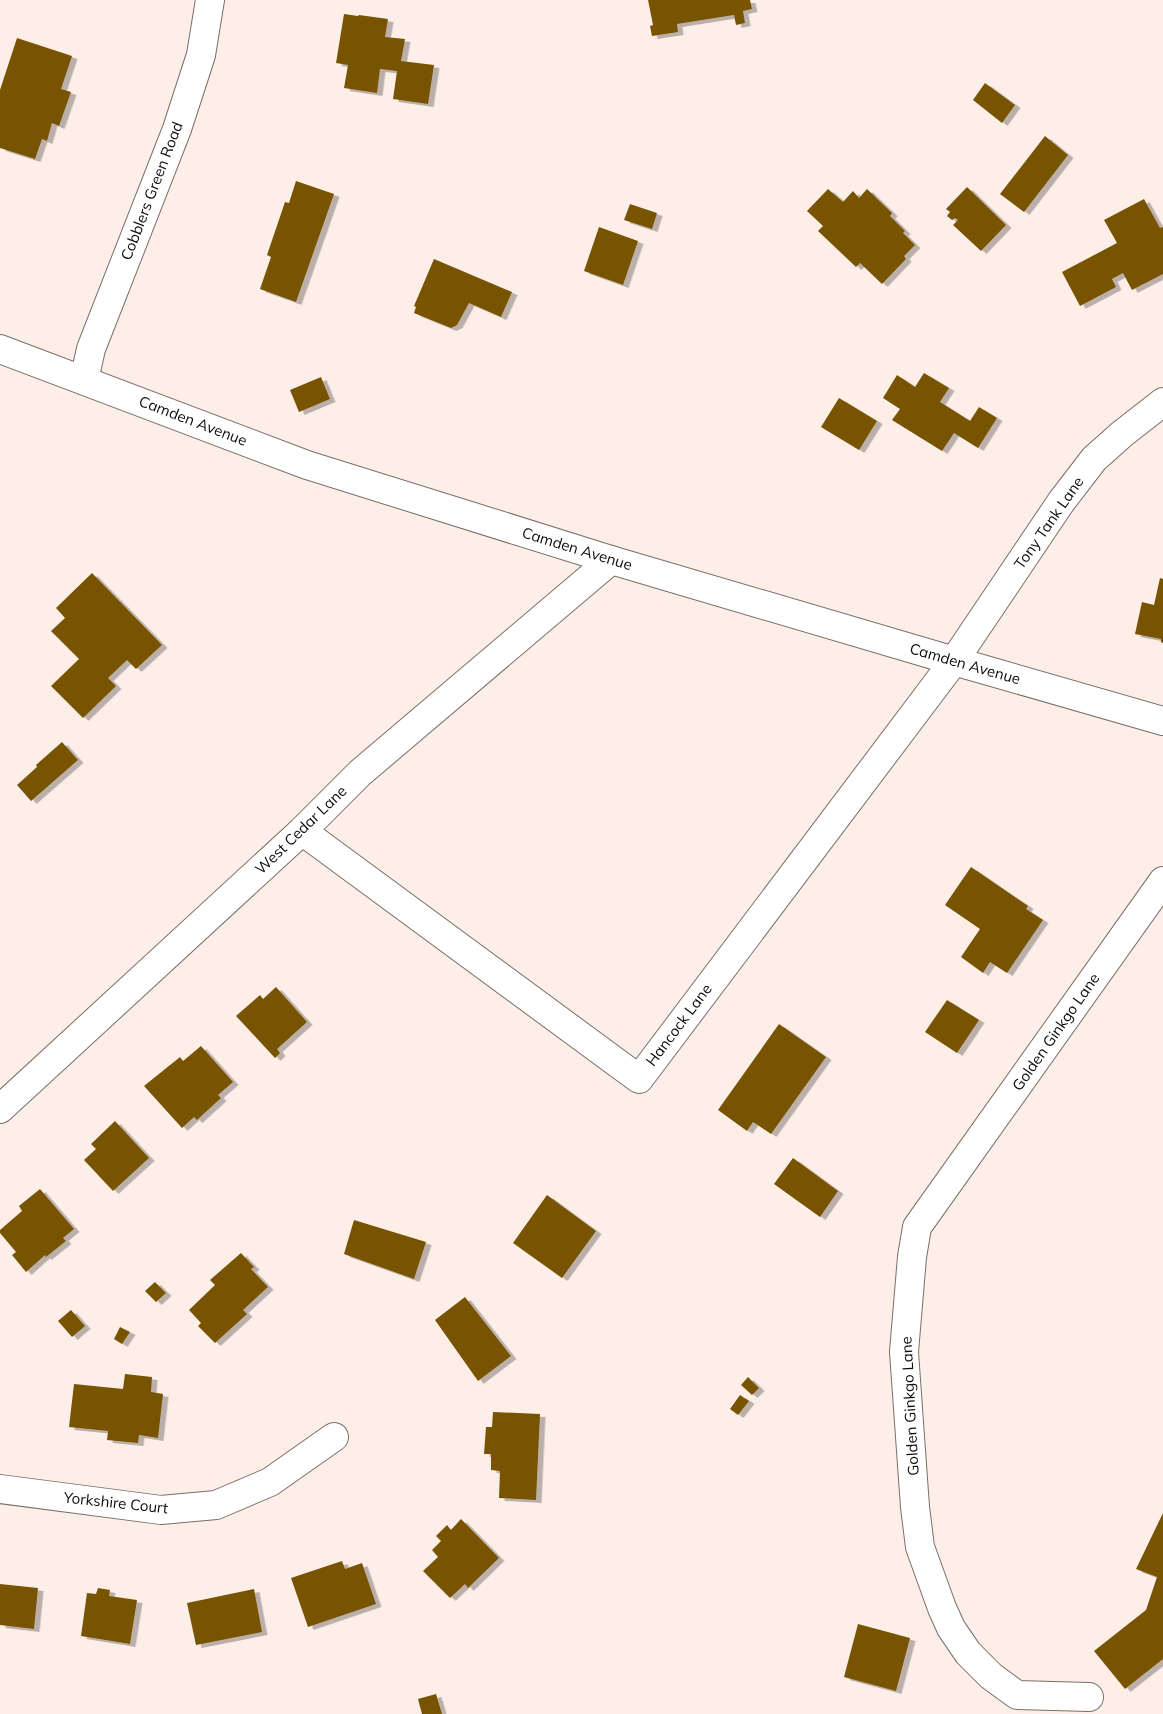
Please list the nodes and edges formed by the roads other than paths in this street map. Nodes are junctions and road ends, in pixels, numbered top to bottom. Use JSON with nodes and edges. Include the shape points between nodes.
{"nodes":[{"id":1,"x":210,"y":0,"type":"edge"},
{"id":2,"x":0,"y":349,"type":"edge"},
{"id":3,"x":84,"y":380,"type":"junction"},
{"id":4,"x":1163,"y":402,"type":"edge"},
{"id":5,"x":611,"y":560,"type":"junction"},
{"id":6,"x":954,"y":661,"type":"junction"},
{"id":7,"x":1163,"y":721,"type":"edge"},
{"id":8,"x":302,"y":831,"type":"junction"},
{"id":9,"x":1163,"y":881,"type":"edge"},
{"id":10,"x":0,"y":1109,"type":"edge"},
{"id":11,"x":334,"y":1436,"type":"dead end"},
{"id":12,"x":0,"y":1489,"type":"edge"},
{"id":13,"x":1089,"y":1696,"type":"dead end"}],
"edges":[{"from":1,"to":3,"type":"street","name":"Cobblers Green Road","via":[[201,55],[177,129],[91,349]]},
{"from":2,"to":3,"type":"street","name":"Camden Avenue"},
{"from":3,"to":5,"type":"street","name":"Camden Avenue","via":[[307,465]]},
{"from":4,"to":6,"type":"street","name":"Tony Tank Lane","via":[[1094,459],[1061,502]]},
{"from":5,"to":6,"type":"street","name":"Camden Avenue"},
{"from":5,"to":8,"type":"street","name":"West Cedar Lane","via":[[360,773]]},
{"from":6,"to":7,"type":"street","name":"Camden Avenue"},
{"from":6,"to":8,"type":"street","name":"Hancock Lane","via":[[639,1079]]},
{"from":8,"to":10,"type":"street","name":"West Cedar Lane"},
{"from":9,"to":13,"type":"street","name":"Golden Ginkgo Lane","via":[[917,1227],[911,1266],[904,1352],[915,1507],[920,1547],[942,1608],[968,1653],[991,1676],[1017,1694]]},
{"from":11,"to":12,"type":"street","name":"Yorkshire Court","via":[[270,1482],[216,1505],[161,1510]]}]}
